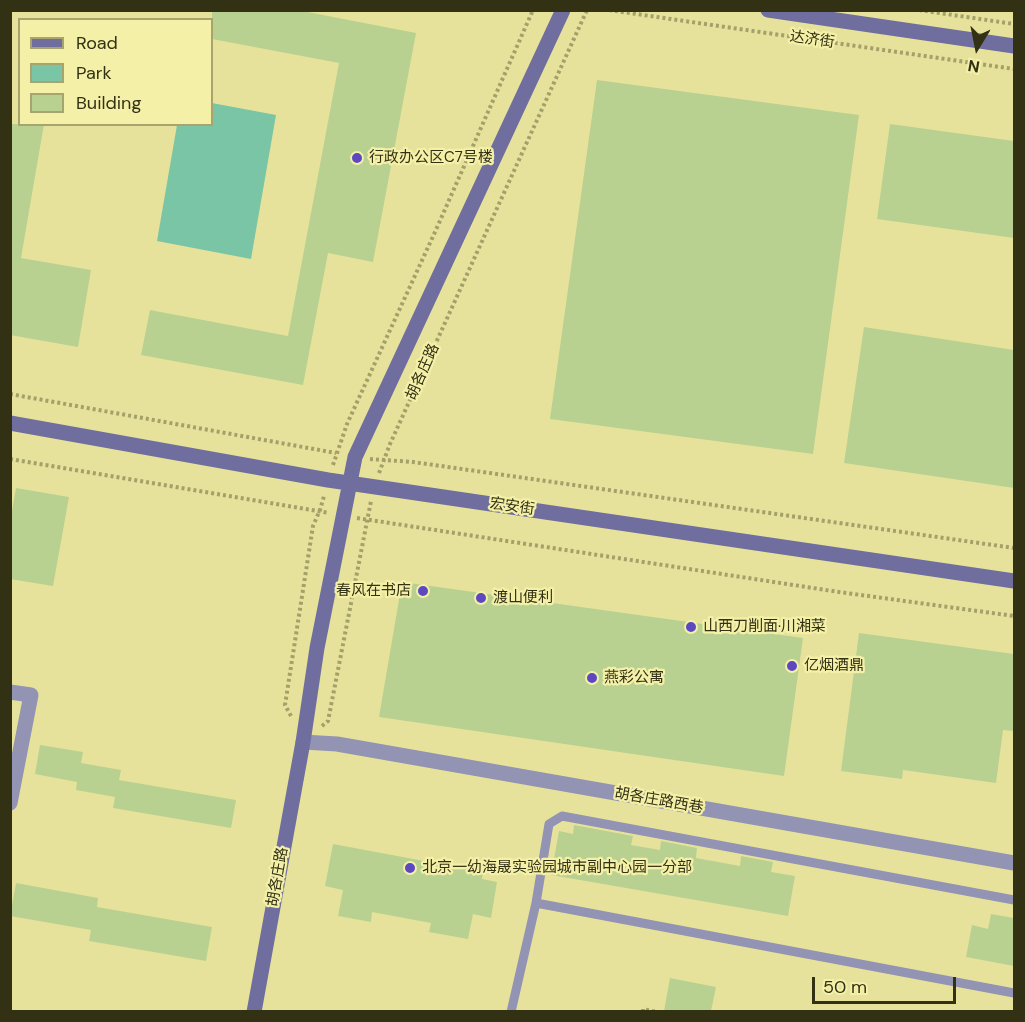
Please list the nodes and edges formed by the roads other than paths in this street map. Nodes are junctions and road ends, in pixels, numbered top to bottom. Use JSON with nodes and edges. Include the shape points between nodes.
{"nodes":[{"id":1,"x":563,"y":10,"type":"edge"},
{"id":2,"x":768,"y":10,"type":"edge"},
{"id":3,"x":1014,"y":45,"type":"edge"},
{"id":4,"x":10,"y":423,"type":"edge"},
{"id":5,"x":350,"y":484,"type":"junction"},
{"id":6,"x":1014,"y":581,"type":"edge"},
{"id":7,"x":10,"y":692,"type":"edge"},
{"id":8,"x":303,"y":742,"type":"junction"},
{"id":9,"x":13,"y":774,"type":"edge"},
{"id":10,"x":10,"y":803,"type":"edge"},
{"id":11,"x":1014,"y":863,"type":"edge"},
{"id":12,"x":1014,"y":900,"type":"edge"},
{"id":13,"x":536,"y":903,"type":"junction"},
{"id":14,"x":1014,"y":993,"type":"edge"},
{"id":15,"x":254,"y":1011,"type":"edge"},
{"id":16,"x":512,"y":1011,"type":"edge"}],
"edges":[{"from":1,"to":5,"type":"street","name":"胡各庄路","via":[[355,457]]},
{"from":2,"to":3,"type":"street","name":"达济街"},
{"from":4,"to":5,"type":"street","name":"宏安街"},
{"from":5,"to":6,"type":"street","name":"宏安街"},
{"from":5,"to":8,"type":"street","name":"胡各庄路","via":[[317,648]]},
{"from":7,"to":9,"type":"street","via":[[31,695]]},
{"from":8,"to":11,"type":"street","name":"胡各庄路西巷","via":[[337,744]]},
{"from":8,"to":15,"type":"street","name":"胡各庄路"},
{"from":9,"to":10,"type":"street"},
{"from":12,"to":13,"type":"lane","via":[[562,816],[549,824]]},
{"from":13,"to":14,"type":"lane"},
{"from":13,"to":16,"type":"lane"}]}
